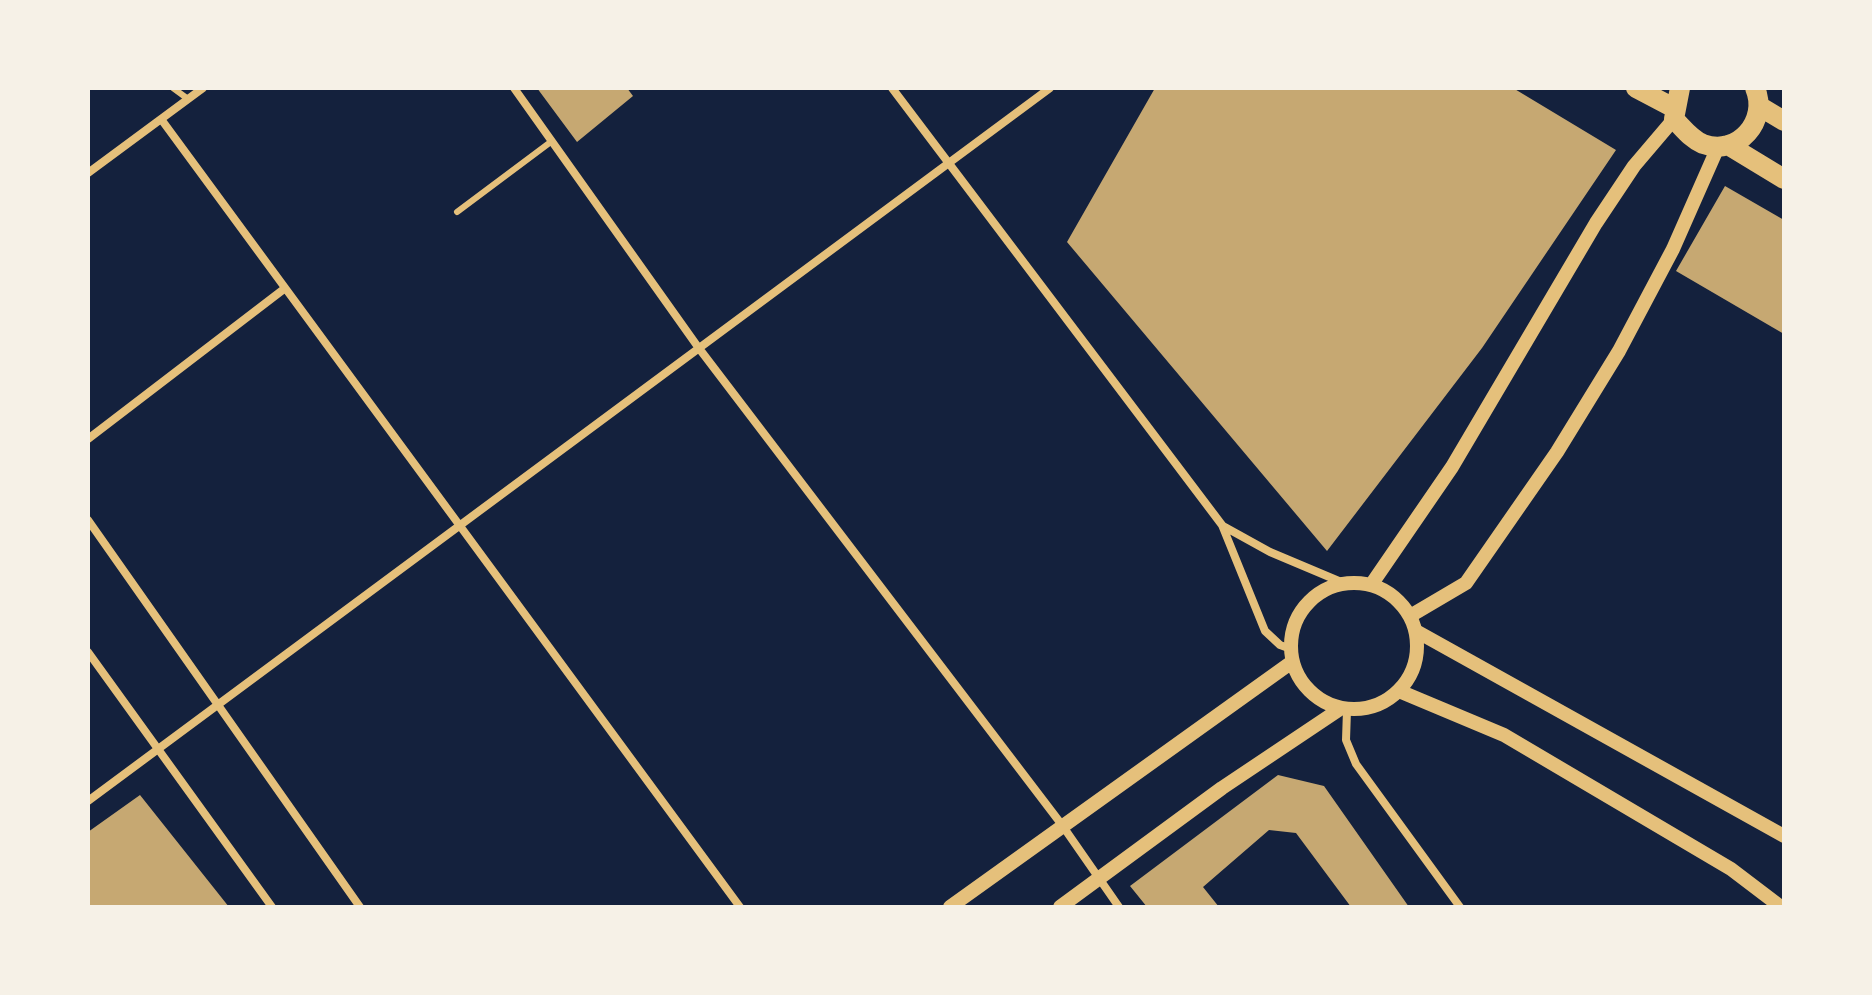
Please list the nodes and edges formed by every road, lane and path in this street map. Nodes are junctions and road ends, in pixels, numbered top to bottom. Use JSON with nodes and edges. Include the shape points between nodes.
{"nodes":[{"id":1,"x":173,"y":88,"type":"edge"},
{"id":2,"x":203,"y":88,"type":"edge"},
{"id":3,"x":514,"y":88,"type":"edge"},
{"id":4,"x":892,"y":88,"type":"edge"},
{"id":5,"x":1050,"y":88,"type":"edge"},
{"id":6,"x":1636,"y":88,"type":"edge"},
{"id":7,"x":1680,"y":88,"type":"edge"},
{"id":8,"x":1758,"y":94,"type":"edge"},
{"id":9,"x":188,"y":99,"type":"junction"},
{"id":10,"x":1674,"y":114,"type":"junction"},
{"id":11,"x":161,"y":119,"type":"junction"},
{"id":12,"x":1784,"y":121,"type":"edge"},
{"id":13,"x":552,"y":141,"type":"junction"},
{"id":14,"x":1723,"y":146,"type":"junction"},
{"id":15,"x":948,"y":163,"type":"junction"},
{"id":16,"x":88,"y":173,"type":"edge"},
{"id":17,"x":1784,"y":179,"type":"edge"},
{"id":18,"x":457,"y":212,"type":"dead end"},
{"id":19,"x":284,"y":289,"type":"junction"},
{"id":20,"x":698,"y":347,"type":"junction"},
{"id":21,"x":88,"y":439,"type":"edge"},
{"id":22,"x":88,"y":520,"type":"edge"},
{"id":23,"x":458,"y":524,"type":"junction"},
{"id":24,"x":1222,"y":525,"type":"junction"},
{"id":25,"x":1346,"y":584,"type":"junction"},
{"id":26,"x":1371,"y":585,"type":"junction"},
{"id":27,"x":1410,"y":616,"type":"junction"},
{"id":28,"x":1416,"y":631,"type":"junction"},
{"id":29,"x":88,"y":652,"type":"edge"},
{"id":30,"x":1291,"y":655,"type":"junction"},
{"id":31,"x":1399,"y":691,"type":"junction"},
{"id":32,"x":216,"y":707,"type":"junction"},
{"id":33,"x":1344,"y":709,"type":"junction"},
{"id":34,"x":157,"y":750,"type":"junction"},
{"id":35,"x":88,"y":801,"type":"edge"},
{"id":36,"x":1062,"y":825,"type":"junction"},
{"id":37,"x":1784,"y":836,"type":"edge"},
{"id":38,"x":1099,"y":879,"type":"junction"},
{"id":39,"x":272,"y":907,"type":"edge"},
{"id":40,"x":360,"y":907,"type":"edge"},
{"id":41,"x":740,"y":907,"type":"edge"},
{"id":42,"x":950,"y":907,"type":"edge"},
{"id":43,"x":1060,"y":907,"type":"edge"},
{"id":44,"x":1119,"y":907,"type":"edge"},
{"id":45,"x":1460,"y":907,"type":"edge"},
{"id":46,"x":1781,"y":907,"type":"edge"}],
"edges":[{"from":1,"to":9,"type":"lane"},
{"from":2,"to":9,"type":"street"},
{"from":3,"to":13,"type":"street"},
{"from":4,"to":15,"type":"street"},
{"from":5,"to":15,"type":"street"},
{"from":6,"to":10,"type":"main road"},
{"from":7,"to":10,"type":"main road"},
{"from":8,"to":12,"type":"main road"},
{"from":8,"to":14,"type":"main road","via":[[1750,131]]},
{"from":9,"to":11,"type":"street"},
{"from":10,"to":14,"type":"main road","via":[[1691,138]]},
{"from":10,"to":26,"type":"street","via":[[1596,223],[1452,467]]},
{"from":11,"to":16,"type":"street"},
{"from":11,"to":19,"type":"street"},
{"from":13,"to":18,"type":"lane"},
{"from":13,"to":20,"type":"street"},
{"from":14,"to":17,"type":"main road"},
{"from":14,"to":27,"type":"street","via":[[1619,351],[1557,452],[1466,583]]},
{"from":15,"to":20,"type":"street"},
{"from":15,"to":24,"type":"street"},
{"from":19,"to":21,"type":"street"},
{"from":19,"to":23,"type":"street"},
{"from":20,"to":23,"type":"street"},
{"from":20,"to":36,"type":"street"},
{"from":22,"to":32,"type":"street"},
{"from":23,"to":32,"type":"street"},
{"from":23,"to":41,"type":"street"},
{"from":24,"to":25,"type":"street"},
{"from":24,"to":30,"type":"street","via":[[1265,631]]},
{"from":25,"to":26,"type":"street"},
{"from":25,"to":30,"type":"street","via":[[1331,587],[1306,605],[1297,618]]},
{"from":26,"to":27,"type":"street","via":[[1393,597]]},
{"from":27,"to":28,"type":"street"},
{"from":28,"to":31,"type":"street","via":[[1415,663]]},
{"from":28,"to":37,"type":"street"},
{"from":29,"to":34,"type":"street"},
{"from":30,"to":33,"type":"street","via":[[1305,687]]},
{"from":30,"to":36,"type":"street"},
{"from":31,"to":33,"type":"street","via":[[1375,706]]},
{"from":31,"to":46,"type":"street","via":[[1504,735],[1731,869]]},
{"from":32,"to":34,"type":"street"},
{"from":32,"to":40,"type":"street"},
{"from":33,"to":38,"type":"street","via":[[1250,768]]},
{"from":33,"to":45,"type":"street","via":[[1346,740],[1356,764]]},
{"from":34,"to":35,"type":"street"},
{"from":34,"to":39,"type":"street"},
{"from":36,"to":38,"type":"street"},
{"from":36,"to":42,"type":"street"},
{"from":38,"to":43,"type":"street"},
{"from":38,"to":44,"type":"street"}]}
